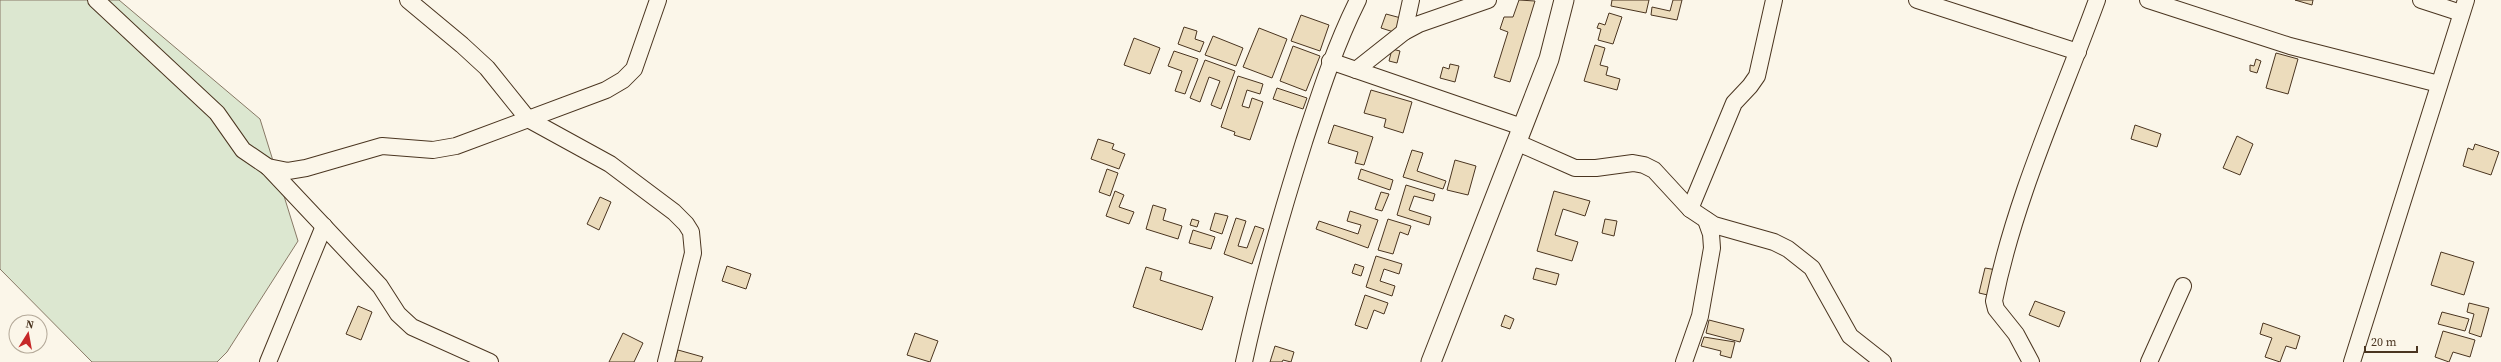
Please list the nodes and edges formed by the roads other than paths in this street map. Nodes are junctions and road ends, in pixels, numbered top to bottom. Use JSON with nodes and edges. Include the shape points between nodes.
{"nodes":[{"id":1,"x":96,"y":0,"type":"edge"},
{"id":2,"x":408,"y":0,"type":"edge"},
{"id":3,"x":658,"y":0,"type":"edge"},
{"id":4,"x":1358,"y":0,"type":"edge"},
{"id":5,"x":1411,"y":0,"type":"edge"},
{"id":6,"x":1488,"y":0,"type":"edge"},
{"id":7,"x":1564,"y":0,"type":"edge"},
{"id":8,"x":1774,"y":0,"type":"edge"},
{"id":9,"x":1917,"y":0,"type":"edge"},
{"id":10,"x":2097,"y":0,"type":"edge"},
{"id":11,"x":2148,"y":0,"type":"edge"},
{"id":12,"x":2421,"y":0,"type":"edge"},
{"id":13,"x":1445,"y":7,"type":"edge"},
{"id":14,"x":2464,"y":7,"type":"edge"},
{"id":15,"x":1404,"y":32,"type":"junction"},
{"id":16,"x":2078,"y":52,"type":"junction"},
{"id":17,"x":1330,"y":61,"type":"junction"},
{"id":18,"x":1356,"y":70,"type":"junction"},
{"id":19,"x":2439,"y":84,"type":"junction"},
{"id":20,"x":528,"y":119,"type":"junction"},
{"id":21,"x":1519,"y":134,"type":"junction"},
{"id":22,"x":268,"y":168,"type":"junction"},
{"id":23,"x":1690,"y":209,"type":"junction"},
{"id":24,"x":1706,"y":220,"type":"junction"},
{"id":25,"x":324,"y":226,"type":"junction"},
{"id":26,"x":2182,"y":286,"type":"dead end"},
{"id":27,"x":268,"y":362,"type":"edge"},
{"id":28,"x":490,"y":362,"type":"edge"},
{"id":29,"x":666,"y":362,"type":"edge"},
{"id":30,"x":1244,"y":362,"type":"edge"},
{"id":31,"x":1430,"y":362,"type":"edge"},
{"id":32,"x":1684,"y":362,"type":"edge"},
{"id":33,"x":1883,"y":362,"type":"edge"},
{"id":34,"x":2031,"y":362,"type":"edge"},
{"id":35,"x":2149,"y":362,"type":"edge"},
{"id":36,"x":2352,"y":362,"type":"edge"}],
"edges":[{"from":1,"to":22,"type":"street","via":[[217,113],[243,150]]},
{"from":2,"to":20,"type":"street","via":[[487,68]]},
{"from":3,"to":20,"type":"street","via":[[638,60],[629,75],[606,90]]},
{"from":4,"to":17,"type":"street"},
{"from":5,"to":15,"type":"street"},
{"from":6,"to":13,"type":"street"},
{"from":7,"to":21,"type":"street","via":[[1549,59]]},
{"from":8,"to":23,"type":"street","via":[[1756,76],[1734,103]]},
{"from":9,"to":16,"type":"street"},
{"from":10,"to":16,"type":"street"},
{"from":11,"to":19,"type":"street","via":[[2290,46]]},
{"from":12,"to":14,"type":"street"},
{"from":13,"to":15,"type":"street"},
{"from":14,"to":19,"type":"street"},
{"from":15,"to":18,"type":"street"},
{"from":16,"to":34,"type":"street","via":[[2019,206],[1994,301],[2000,316],[2016,334]]},
{"from":17,"to":18,"type":"street"},
{"from":17,"to":30,"type":"street","via":[[1258,295]]},
{"from":18,"to":21,"type":"street"},
{"from":19,"to":36,"type":"street"},
{"from":20,"to":22,"type":"street","via":[[450,147],[424,150],[382,146],[306,168],[288,171]]},
{"from":20,"to":29,"type":"street","via":[[622,172],[686,224],[693,241],[693,253]]},
{"from":21,"to":23,"type":"street","via":[[1575,168],[1633,163],[1644,165],[1654,170]]},
{"from":21,"to":31,"type":"street"},
{"from":22,"to":25,"type":"street"},
{"from":23,"to":24,"type":"street"},
{"from":24,"to":32,"type":"street","via":[[1712,248],[1700,316]]},
{"from":24,"to":33,"type":"street","via":[[1728,230],[1774,242],[1802,258],[1812,268],[1850,336]]},
{"from":25,"to":27,"type":"street"},
{"from":25,"to":28,"type":"street","via":[[380,286],[398,314],[412,327]]},
{"from":26,"to":35,"type":"street"}]}
